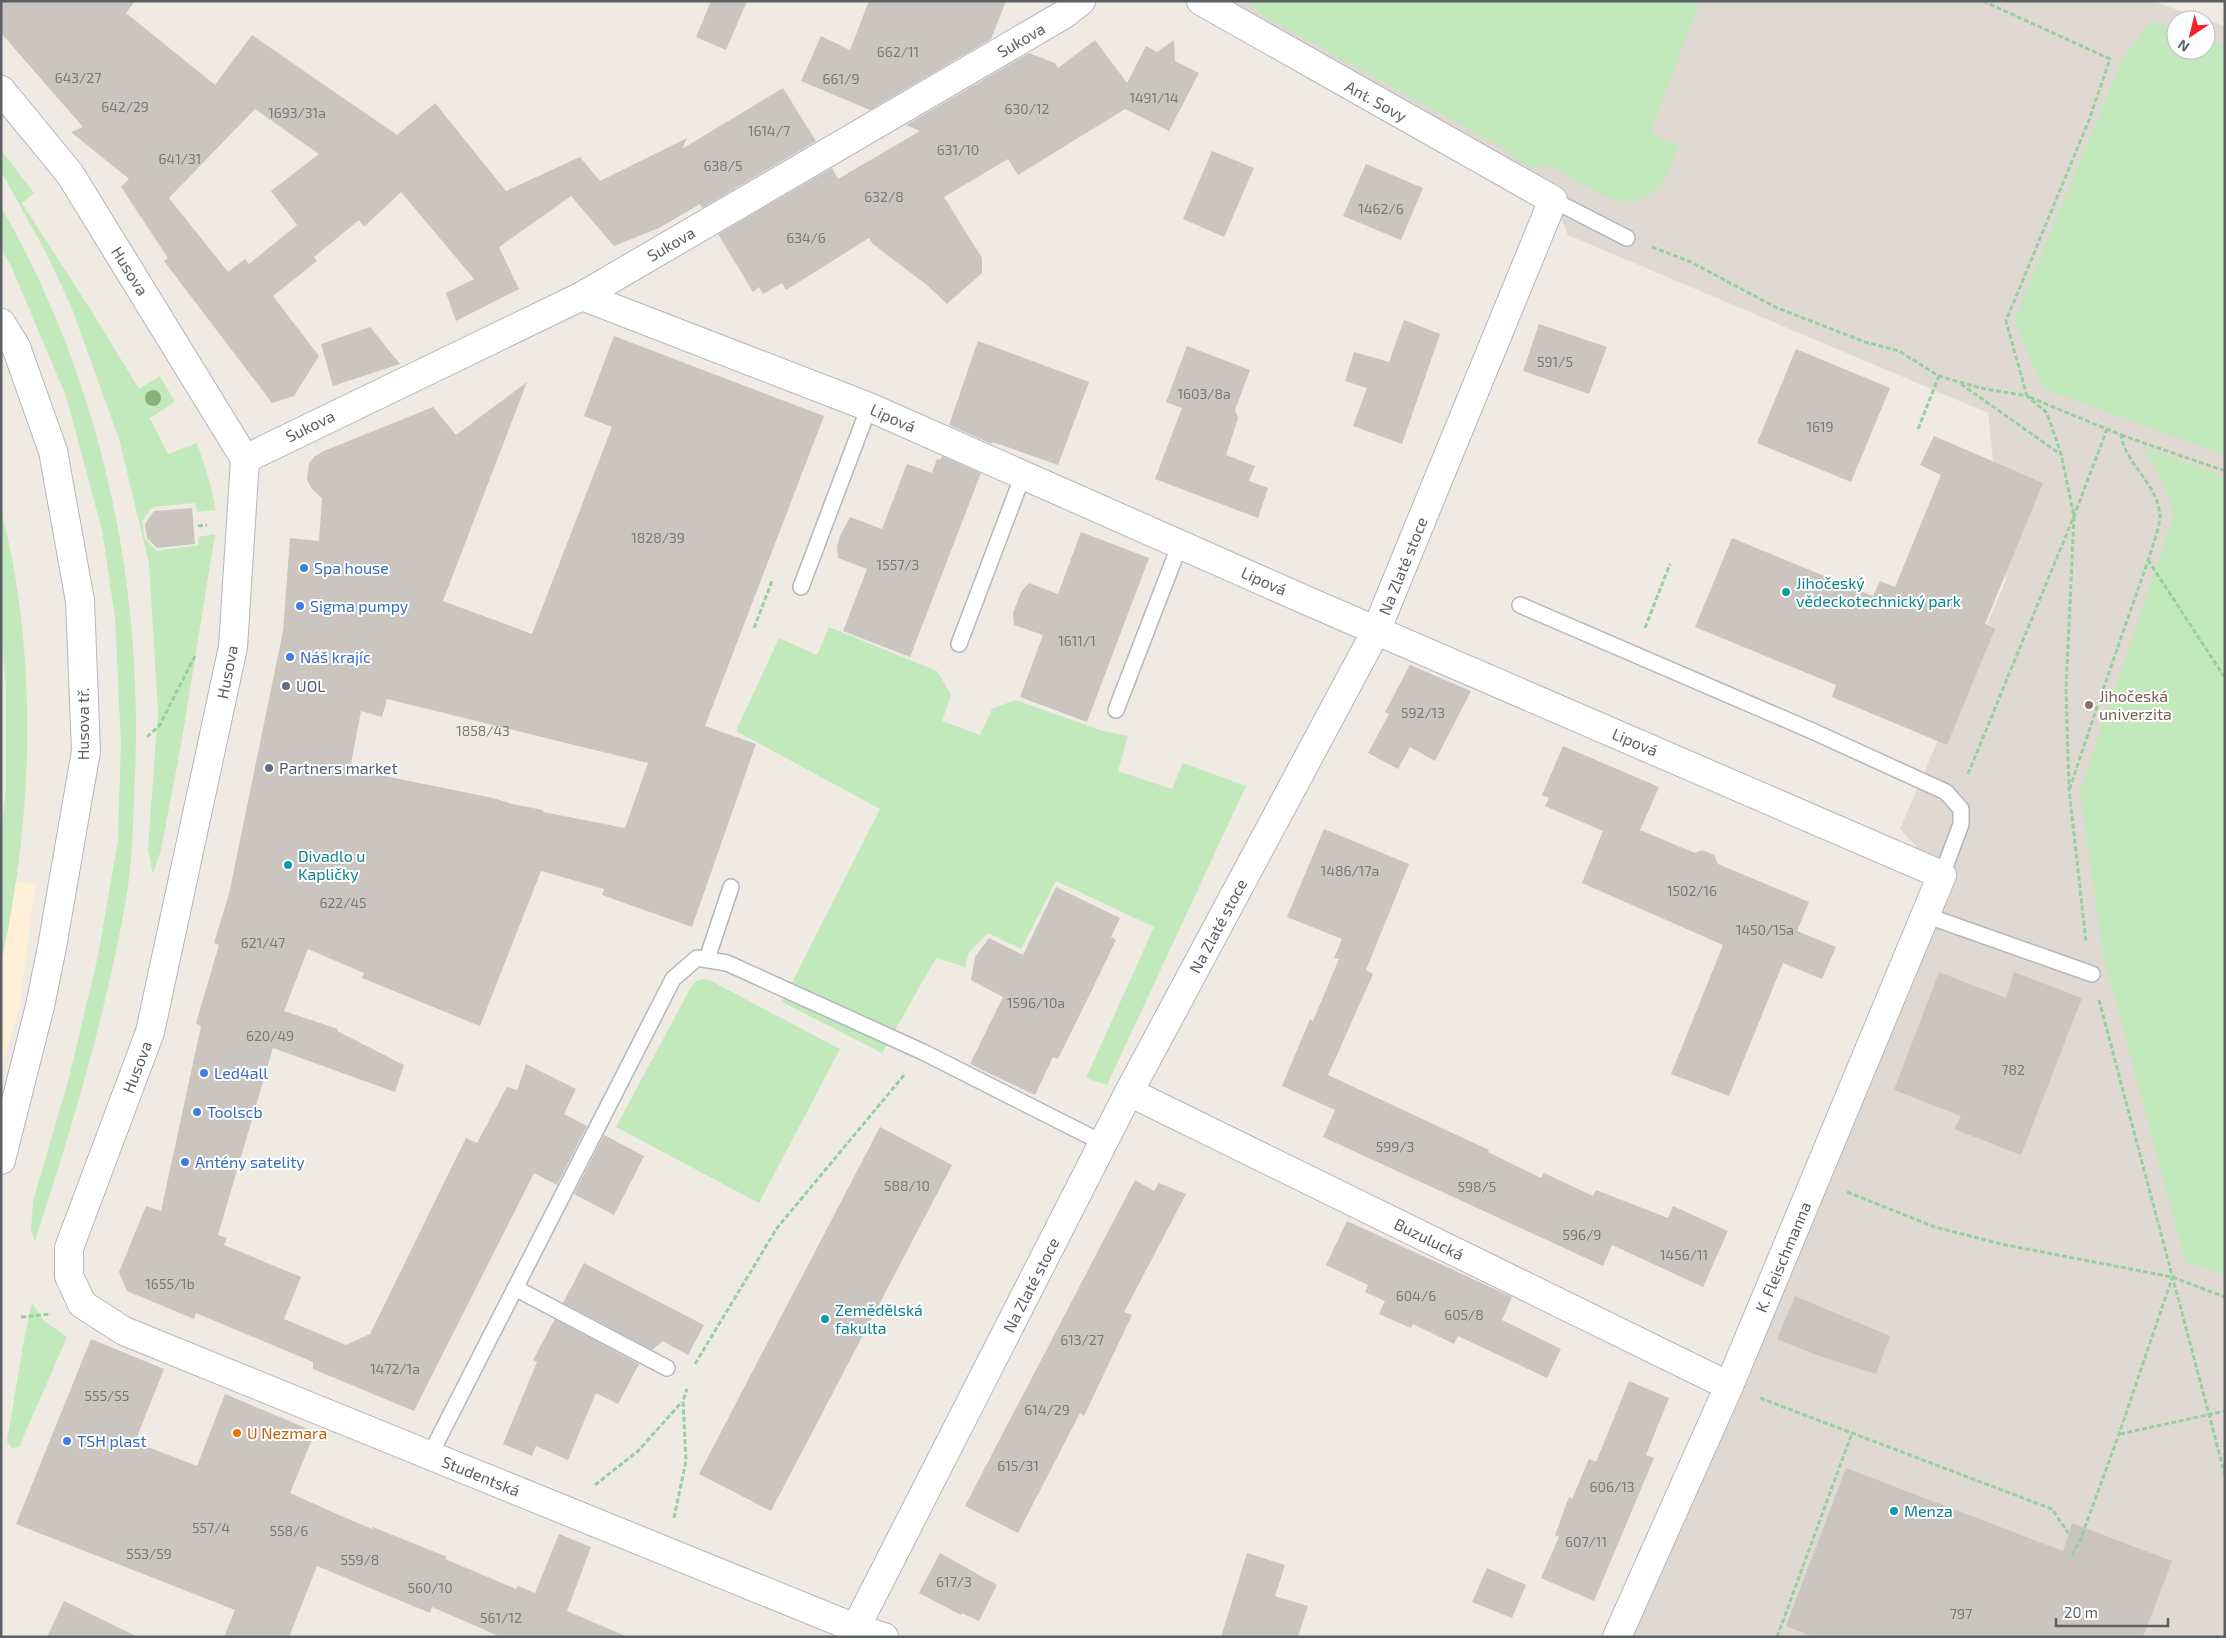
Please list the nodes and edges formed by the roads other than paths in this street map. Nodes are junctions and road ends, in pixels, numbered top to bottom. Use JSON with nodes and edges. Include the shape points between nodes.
{"nodes":[{"id":1,"x":1081,"y":1,"type":"edge"},
{"id":2,"x":1201,"y":1,"type":"edge"},
{"id":3,"x":1,"y":90,"type":"edge"},
{"id":4,"x":1553,"y":200,"type":"junction"},
{"id":5,"x":1628,"y":238,"type":"road end"},
{"id":6,"x":582,"y":296,"type":"junction"},
{"id":7,"x":1,"y":323,"type":"edge"},
{"id":8,"x":870,"y":407,"type":"junction"},
{"id":9,"x":245,"y":459,"type":"junction"},
{"id":10,"x":1023,"y":475,"type":"junction"},
{"id":11,"x":1180,"y":544,"type":"junction"},
{"id":12,"x":801,"y":587,"type":"dead end"},
{"id":13,"x":1520,"y":605,"type":"dead end"},
{"id":14,"x":1376,"y":630,"type":"junction"},
{"id":15,"x":959,"y":644,"type":"dead end"},
{"id":16,"x":1116,"y":710,"type":"dead end"},
{"id":17,"x":1942,"y":875,"type":"junction"},
{"id":18,"x":731,"y":887,"type":"dead end"},
{"id":19,"x":1925,"y":915,"type":"junction"},
{"id":20,"x":707,"y":959,"type":"junction"},
{"id":21,"x":2092,"y":974,"type":"road end"},
{"id":22,"x":1129,"y":1092,"type":"junction"},
{"id":23,"x":1103,"y":1143,"type":"junction"},
{"id":24,"x":1,"y":1160,"type":"edge"},
{"id":25,"x":515,"y":1288,"type":"junction"},
{"id":26,"x":82,"y":1304,"type":"joint"},
{"id":27,"x":667,"y":1368,"type":"dead end"},
{"id":28,"x":1729,"y":1386,"type":"junction"},
{"id":29,"x":430,"y":1455,"type":"junction"},
{"id":30,"x":853,"y":1632,"type":"edge"},
{"id":31,"x":884,"y":1637,"type":"edge"},
{"id":32,"x":1617,"y":1637,"type":"edge"}],
"edges":[{"from":1,"to":6,"type":"street","name":"Sukova","via":[[1063,15]]},
{"from":2,"to":4,"type":"street","name":"Ant. Sovy"},
{"from":3,"to":9,"type":"street","name":"Husova","via":[[70,174]]},
{"from":4,"to":5,"type":"lane"},
{"from":4,"to":14,"type":"street","name":"Na Zlaté stoce"},
{"from":6,"to":8,"type":"street","name":"Lipová"},
{"from":6,"to":9,"type":"street","name":"Sukova"},
{"from":7,"to":24,"type":"street","name":"Husova tř.","via":[[16,347],[53,451],[80,601],[86,750],[40,1006]]},
{"from":8,"to":10,"type":"street","name":"Lipová"},
{"from":8,"to":12,"type":"lane"},
{"from":9,"to":26,"type":"street","name":"Husova","via":[[233,647],[150,1032],[69,1248],[69,1276]]},
{"from":10,"to":11,"type":"street","name":"Lipová"},
{"from":10,"to":15,"type":"lane"},
{"from":11,"to":14,"type":"street","name":"Lipová"},
{"from":11,"to":16,"type":"lane"},
{"from":13,"to":17,"type":"lane","via":[[1946,792],[1961,809],[1960,824]]},
{"from":14,"to":17,"type":"street","name":"Lipová"},
{"from":14,"to":22,"type":"street","name":"Na Zlaté stoce"},
{"from":17,"to":19,"type":"street","name":"K. Fleischmanna"},
{"from":18,"to":20,"type":"lane"},
{"from":19,"to":21,"type":"lane"},
{"from":19,"to":28,"type":"street","name":"K. Fleischmanna"},
{"from":20,"to":23,"type":"lane","via":[[726,963],[923,1052]]},
{"from":20,"to":25,"type":"lane","via":[[697,958],[673,979]]},
{"from":22,"to":23,"type":"street","name":"Na Zlaté stoce"},
{"from":22,"to":28,"type":"street","name":"Buzulucká"},
{"from":23,"to":30,"type":"street","name":"Na Zlaté stoce"},
{"from":25,"to":27,"type":"lane"},
{"from":25,"to":29,"type":"lane"},
{"from":26,"to":29,"type":"street","name":"Studentská","via":[[124,1331]]},
{"from":28,"to":32,"type":"street","name":"K. Fleischmanna"},
{"from":29,"to":30,"type":"street","name":"Studentská","via":[[666,1551]]},
{"from":30,"to":31,"type":"street","name":"Studentská"}]}
